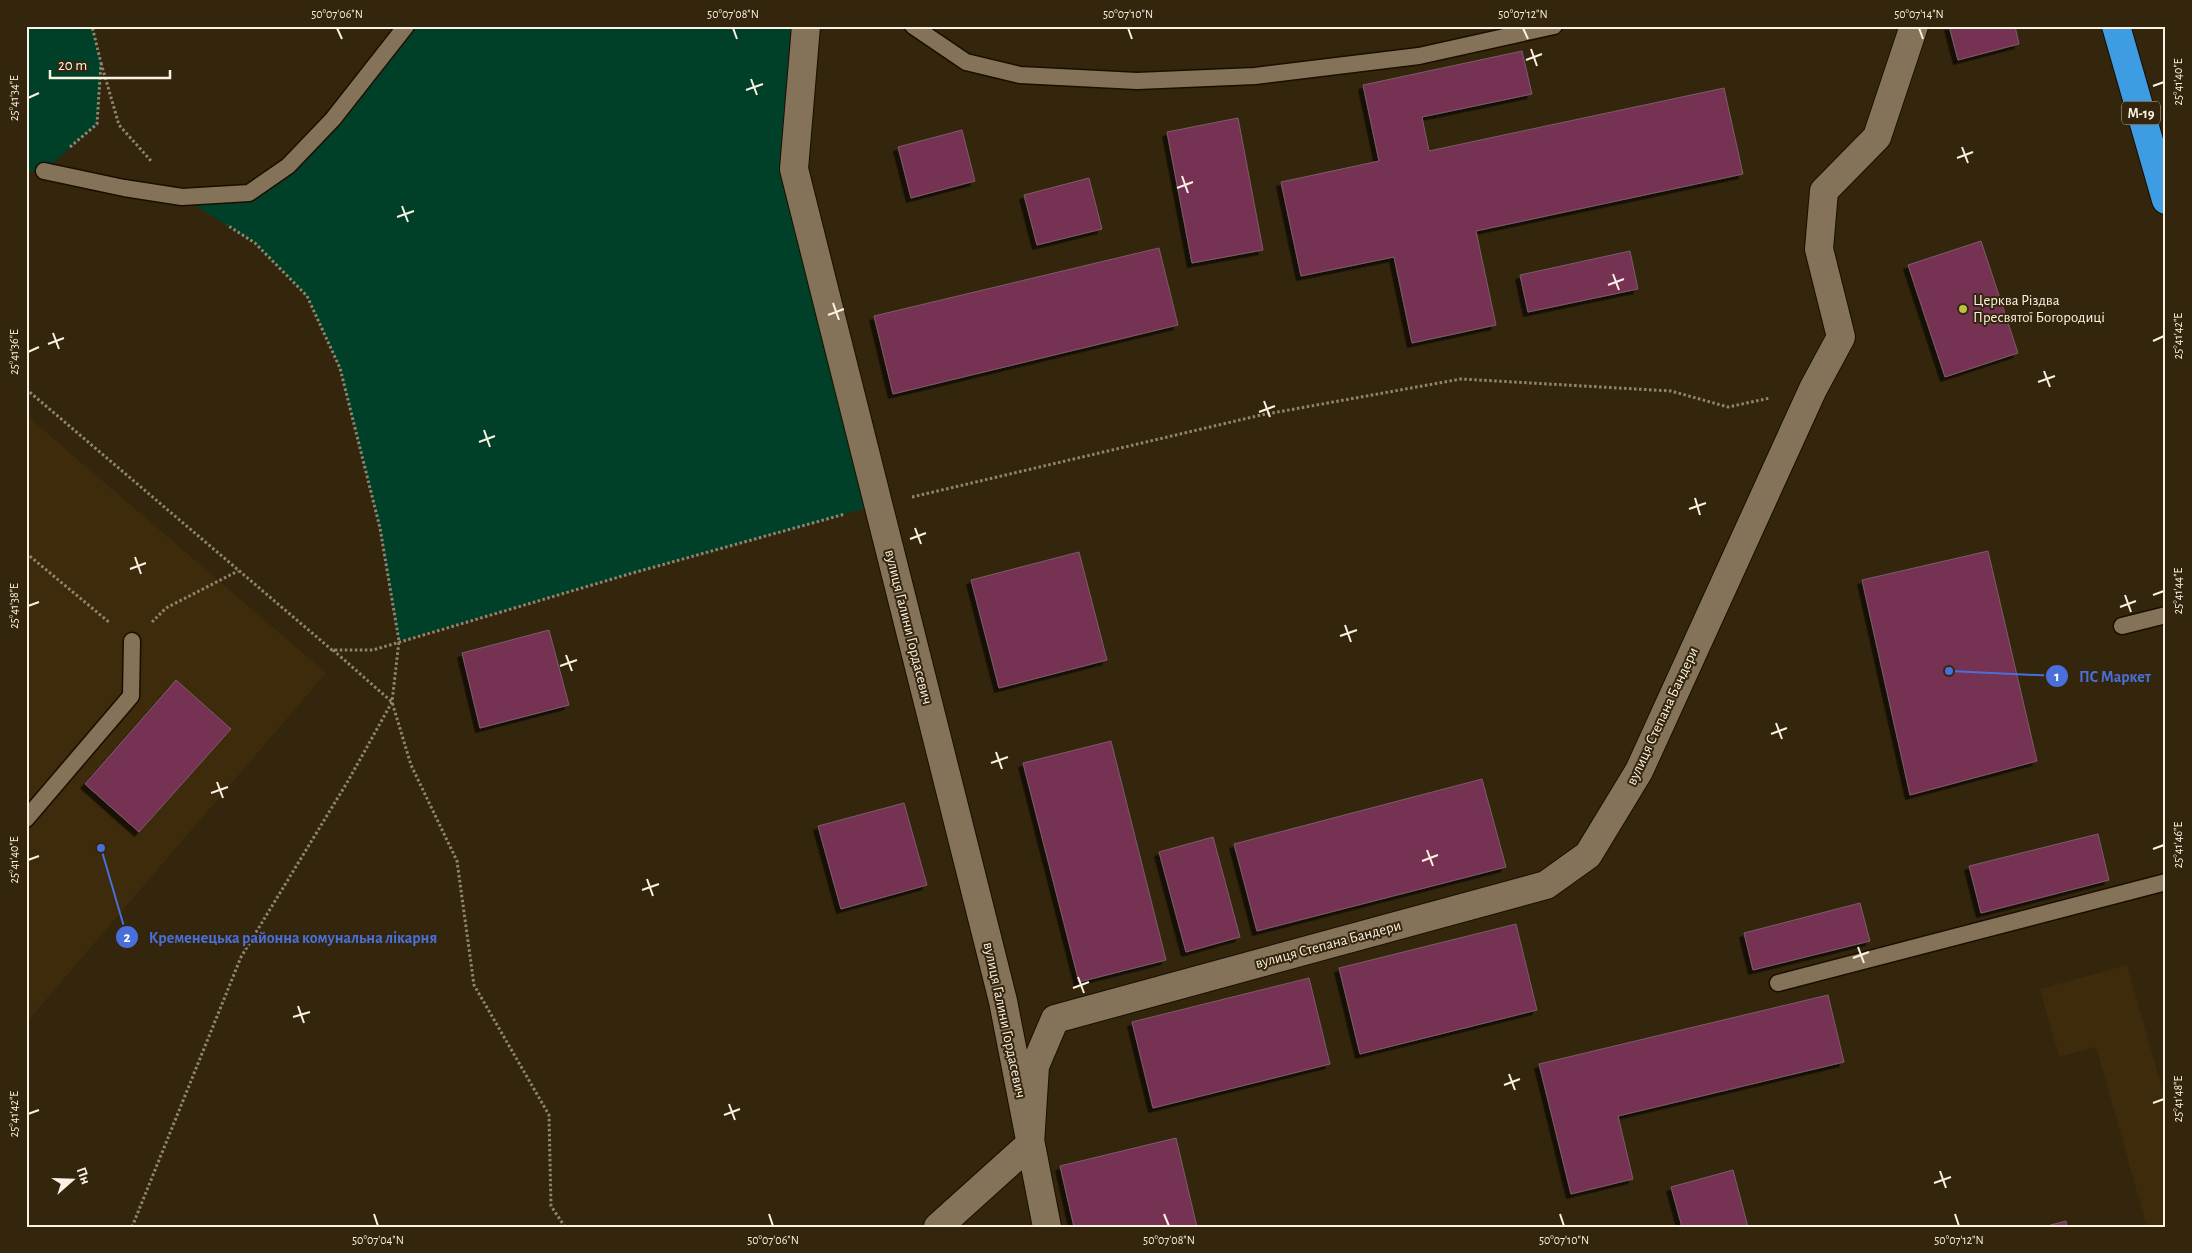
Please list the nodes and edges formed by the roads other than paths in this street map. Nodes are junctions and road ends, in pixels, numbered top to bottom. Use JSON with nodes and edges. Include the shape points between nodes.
{"nodes":[{"id":1,"x":406,"y":26,"type":"edge"},
{"id":2,"x":806,"y":26,"type":"edge"},
{"id":3,"x":913,"y":26,"type":"edge"},
{"id":4,"x":1554,"y":26,"type":"edge"},
{"id":5,"x":1914,"y":26,"type":"edge"},
{"id":6,"x":2116,"y":26,"type":"edge"},
{"id":7,"x":44,"y":171,"type":"road end"},
{"id":8,"x":2166,"y":200,"type":"edge"},
{"id":9,"x":2166,"y":616,"type":"edge"},
{"id":10,"x":2122,"y":626,"type":"dead end"},
{"id":11,"x":132,"y":641,"type":"road end"},
{"id":12,"x":26,"y":819,"type":"edge"},
{"id":13,"x":2166,"y":882,"type":"edge"},
{"id":14,"x":1778,"y":983,"type":"dead end"},
{"id":15,"x":1030,"y":1144,"type":"junction"},
{"id":16,"x":938,"y":1227,"type":"edge"},
{"id":17,"x":1047,"y":1227,"type":"edge"}],
"edges":[{"from":1,"to":7,"type":"lane","via":[[333,119],[288,166],[249,193],[182,197]]},
{"from":2,"to":15,"type":"street","name":"вулиця Галини Гордасевич","via":[[794,169],[1003,1001]]},
{"from":3,"to":4,"type":"lane","via":[[966,62],[1020,76],[1137,81],[1255,76],[1419,56]]},
{"from":5,"to":15,"type":"street","name":"вулиця Степана Бандери","via":[[1877,137],[1824,191],[1819,249],[1841,337],[1814,389],[1639,771],[1588,854],[1546,885],[1055,1019],[1035,1066]]},
{"from":6,"to":8,"type":"highway","number":"М-19"},
{"from":9,"to":10,"type":"lane"},
{"from":11,"to":12,"type":"lane","via":[[131,696]]},
{"from":13,"to":14,"type":"lane"},
{"from":15,"to":16,"type":"street"},
{"from":15,"to":17,"type":"street","name":"вулиця Галини Гордасевич"}]}
